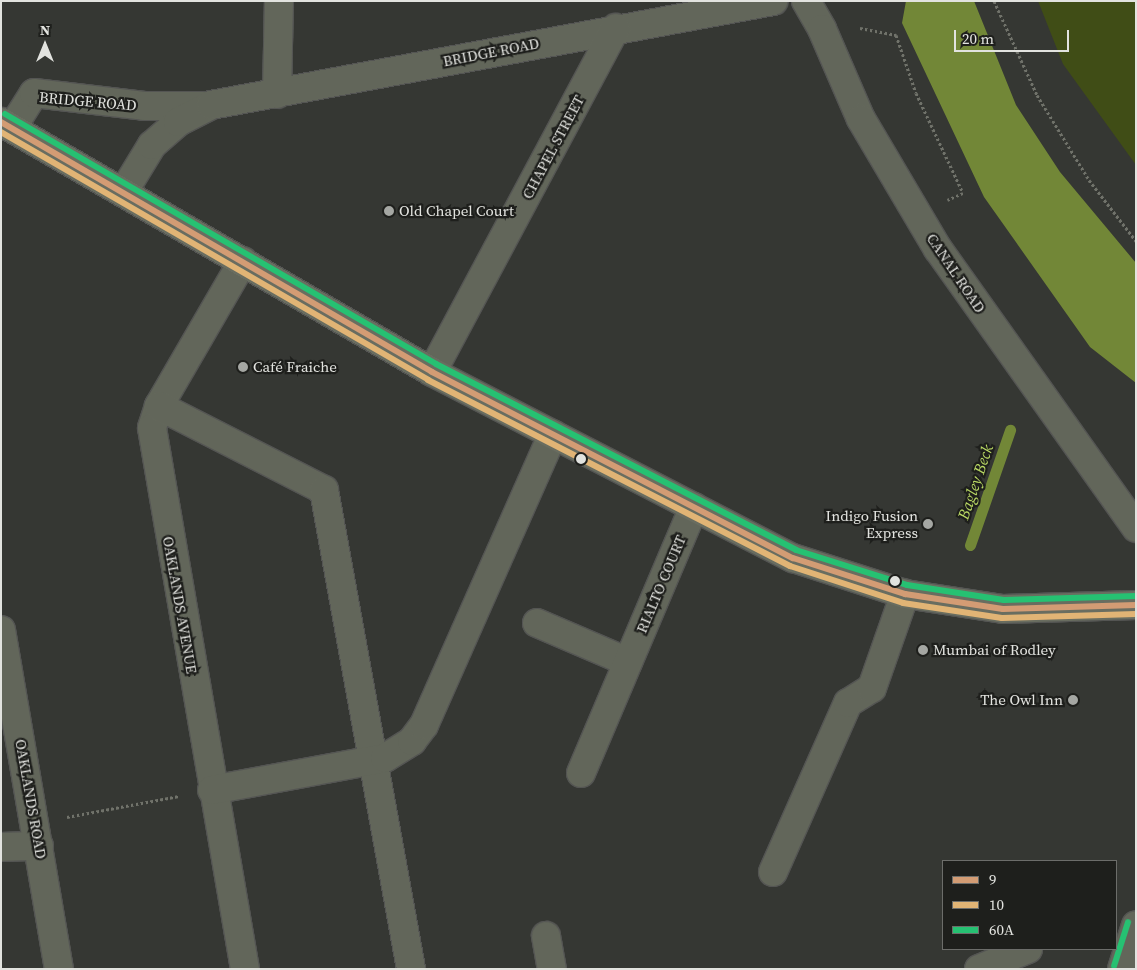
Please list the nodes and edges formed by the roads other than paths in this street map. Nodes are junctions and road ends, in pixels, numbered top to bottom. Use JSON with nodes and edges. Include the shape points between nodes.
{"nodes":[{"id":1,"x":279,"y":1,"type":"edge"},
{"id":2,"x":772,"y":1,"type":"edge"},
{"id":3,"x":806,"y":1,"type":"edge"},
{"id":4,"x":616,"y":28,"type":"junction"},
{"id":5,"x":277,"y":94,"type":"junction"},
{"id":6,"x":211,"y":106,"type":"junction"},
{"id":7,"x":7,"y":125,"type":"edge"},
{"id":8,"x":124,"y":191,"type":"junction"},
{"id":9,"x":243,"y":261,"type":"junction"},
{"id":10,"x":432,"y":372,"type":"junction"},
{"id":11,"x":159,"y":406,"type":"junction"},
{"id":12,"x":553,"y":434,"type":"junction"},
{"id":13,"x":694,"y":507,"type":"junction"},
{"id":14,"x":1136,"y":528,"type":"edge"},
{"id":15,"x":905,"y":594,"type":"junction"},
{"id":16,"x":1136,"y":605,"type":"edge"},
{"id":17,"x":537,"y":622,"type":"dead end"},
{"id":18,"x":1,"y":630,"type":"edge"},
{"id":19,"x":628,"y":662,"type":"junction"},
{"id":20,"x":372,"y":761,"type":"junction"},
{"id":21,"x":581,"y":773,"type":"dead end"},
{"id":22,"x":212,"y":790,"type":"junction"},
{"id":23,"x":37,"y":834,"type":"junction"},
{"id":24,"x":1,"y":847,"type":"edge"},
{"id":25,"x":773,"y":872,"type":"dead end"},
{"id":26,"x":1136,"y":912,"type":"edge"},
{"id":27,"x":1117,"y":918,"type":"edge"},
{"id":28,"x":1136,"y":926,"type":"edge"},
{"id":29,"x":546,"y":936,"type":"dead end"},
{"id":30,"x":1026,"y":950,"type":"edge"},
{"id":31,"x":59,"y":969,"type":"edge"},
{"id":32,"x":245,"y":969,"type":"edge"},
{"id":33,"x":411,"y":969,"type":"edge"},
{"id":34,"x":552,"y":969,"type":"edge"},
{"id":35,"x":980,"y":969,"type":"edge"},
{"id":36,"x":1122,"y":969,"type":"edge"}],
"edges":[{"from":1,"to":5,"type":"street"},
{"from":2,"to":4,"type":"street","name":"BRIDGE ROAD"},
{"from":3,"to":14,"type":"street","name":"CANAL ROAD","via":[[822,29],[861,119],[938,249]]},
{"from":4,"to":5,"type":"street","name":"BRIDGE ROAD"},
{"from":4,"to":10,"type":"street","name":"CHAPEL STREET"},
{"from":5,"to":6,"type":"street","name":"BRIDGE ROAD"},
{"from":6,"to":7,"type":"street","name":"BRIDGE ROAD","via":[[144,106],[34,93]]},
{"from":6,"to":8,"type":"street","name":"BRIDGE ROAD","via":[[178,122],[152,145]]},
{"from":7,"to":8,"type":"main road"},
{"from":8,"to":9,"type":"main road"},
{"from":9,"to":10,"type":"main road"},
{"from":9,"to":11,"type":"street","name":"OAKLANDS AVENUE"},
{"from":10,"to":12,"type":"main road"},
{"from":11,"to":20,"type":"street","via":[[324,490]]},
{"from":11,"to":22,"type":"street","name":"OAKLANDS AVENUE","via":[[152,428],[153,447]]},
{"from":12,"to":13,"type":"main road"},
{"from":12,"to":20,"type":"street","via":[[424,725],[412,741],[384,758]]},
{"from":13,"to":15,"type":"main road","via":[[793,558]]},
{"from":13,"to":19,"type":"street","name":"RIALTO COURT"},
{"from":15,"to":16,"type":"main road","via":[[1003,609]]},
{"from":15,"to":25,"type":"street","via":[[872,688],[848,703]]},
{"from":17,"to":19,"type":"street"},
{"from":18,"to":23,"type":"street","name":"OAKLANDS ROAD"},
{"from":19,"to":21,"type":"street","name":"RIALTO COURT"},
{"from":20,"to":22,"type":"street"},
{"from":20,"to":33,"type":"street"},
{"from":22,"to":32,"type":"street","name":"OAKLANDS AVENUE"},
{"from":23,"to":24,"type":"street"},
{"from":23,"to":31,"type":"street","name":"OAKLANDS ROAD"},
{"from":26,"to":27,"type":"street"},
{"from":28,"to":36,"type":"street"},
{"from":29,"to":34,"type":"street"},
{"from":30,"to":35,"type":"street"}]}
